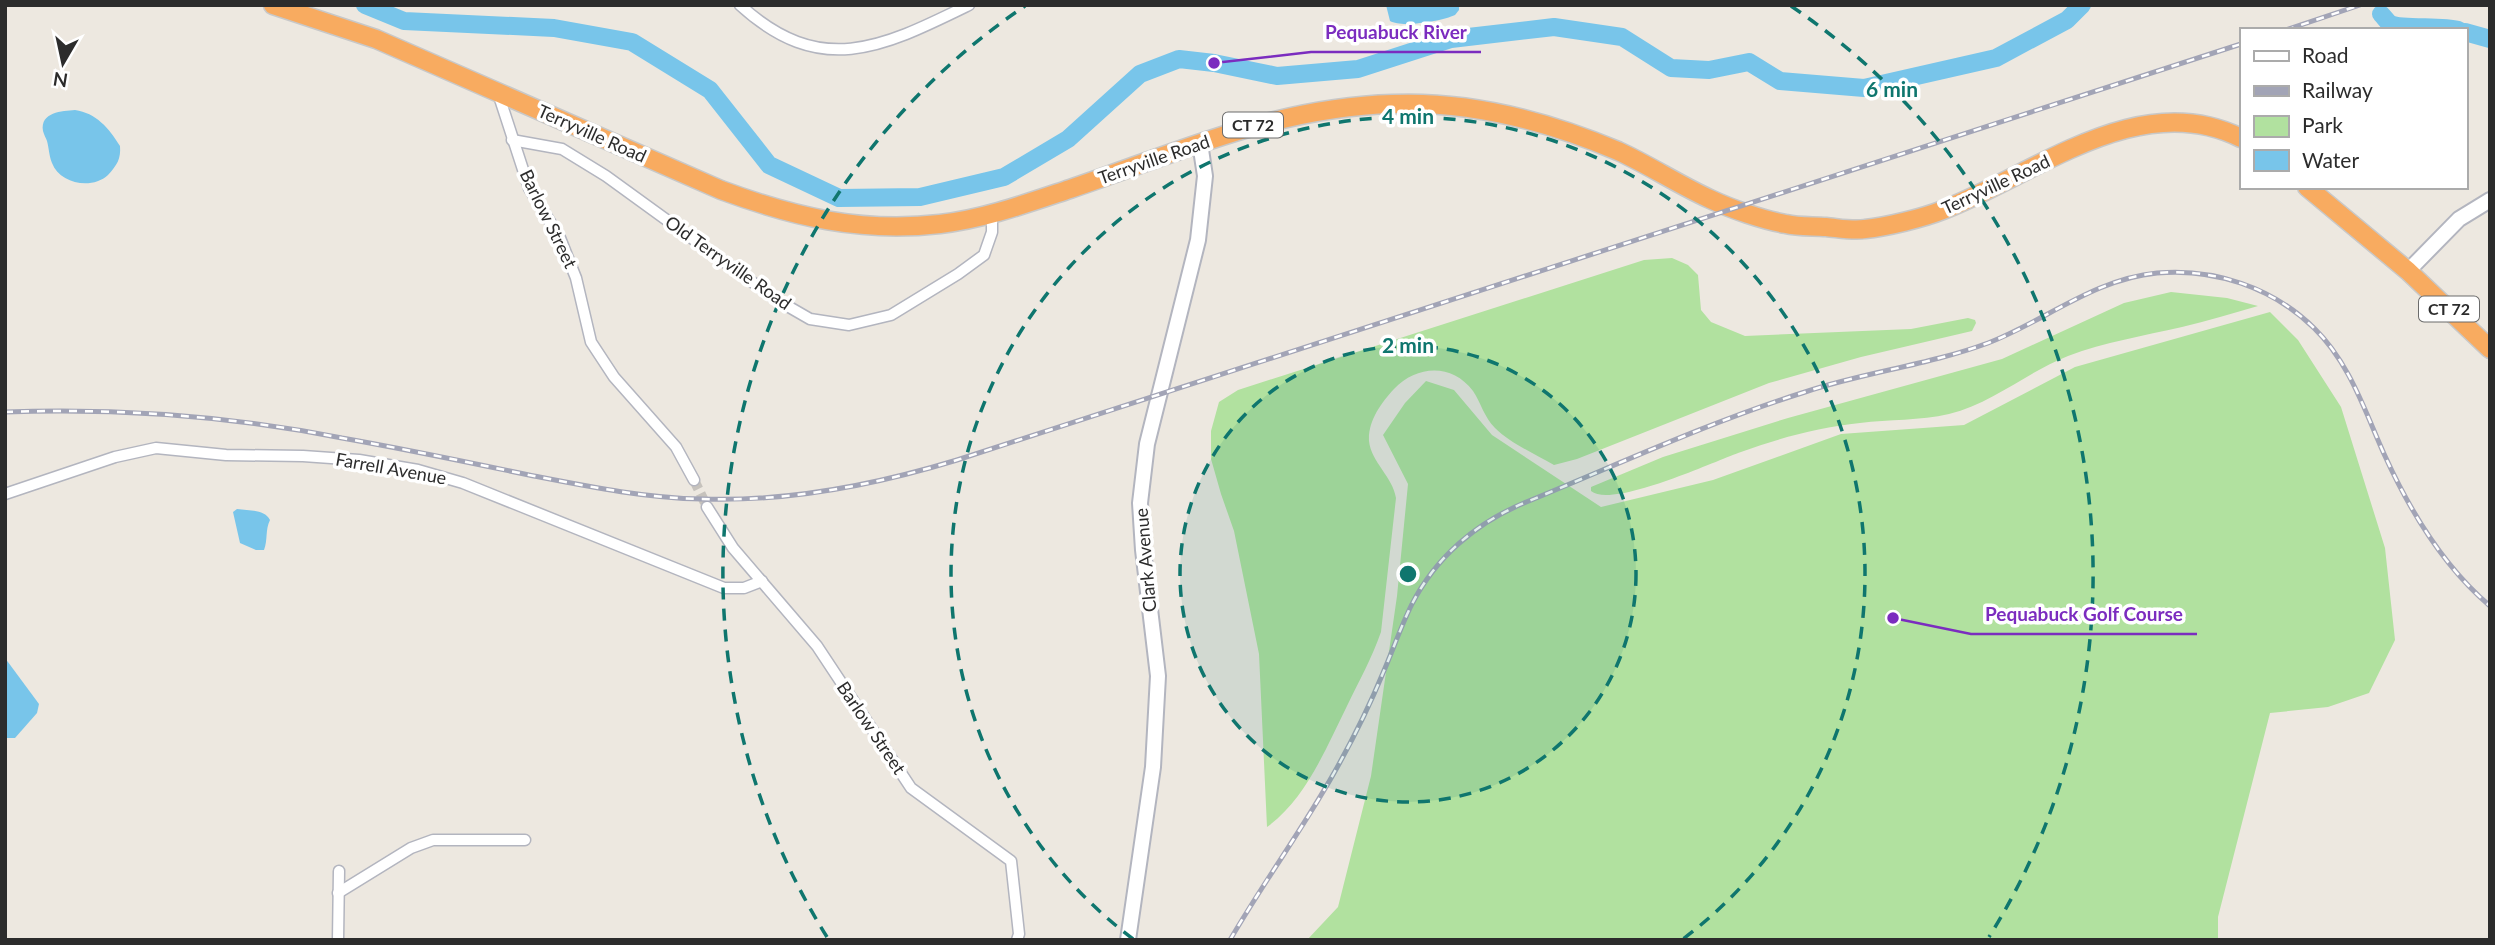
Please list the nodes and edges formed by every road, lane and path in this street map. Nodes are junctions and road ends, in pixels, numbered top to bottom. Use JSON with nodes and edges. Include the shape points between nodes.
{"nodes":[{"id":1,"x":273,"y":5,"type":"edge"},
{"id":2,"x":740,"y":5,"type":"edge"},
{"id":3,"x":969,"y":5,"type":"edge"},
{"id":4,"x":498,"y":93,"type":"junction"},
{"id":5,"x":2240,"y":138,"type":"edge"},
{"id":6,"x":512,"y":140,"type":"junction"},
{"id":7,"x":1200,"y":143,"type":"junction"},
{"id":8,"x":2309,"y":189,"type":"edge"},
{"id":9,"x":2490,"y":200,"type":"edge"},
{"id":10,"x":992,"y":213,"type":"junction"},
{"id":11,"x":2408,"y":271,"type":"junction"},
{"id":12,"x":2490,"y":349,"type":"edge"},
{"id":13,"x":694,"y":480,"type":"tunnel mouth"},
{"id":14,"x":5,"y":494,"type":"edge"},
{"id":15,"x":708,"y":507,"type":"tunnel mouth"},
{"id":16,"x":762,"y":581,"type":"junction"},
{"id":17,"x":525,"y":840,"type":"dead end"},
{"id":18,"x":339,"y":872,"type":"dead end"},
{"id":19,"x":338,"y":892,"type":"junction"},
{"id":20,"x":338,"y":940,"type":"edge"},
{"id":21,"x":1017,"y":940,"type":"edge"},
{"id":22,"x":1128,"y":940,"type":"edge"}],
"edges":[{"from":1,"to":4,"type":"highway","name":"Terryville Road","number":"CT 72","via":[[358,31]]},
{"from":2,"to":3,"type":"street","via":[[786,39],[842,51],[895,40]]},
{"from":4,"to":6,"type":"street","name":"Barlow Street"},
{"from":4,"to":10,"type":"highway","name":"Terryville Road","number":"CT 72","via":[[721,190],[799,216],[886,227],[942,224]]},
{"from":5,"to":7,"type":"highway","name":"Terryville Road","number":"CT 72","via":[[2191,122],[2155,122],[2130,128],[2105,135],[1941,211],[1863,230],[1786,225],[1713,201],[1618,151],[1518,116],[1457,107],[1397,103],[1333,108],[1261,122]]},
{"from":6,"to":10,"type":"street","name":"Old Terryville Road","via":[[562,149],[777,300],[810,319],[849,325],[891,315],[984,255],[992,232]]},
{"from":6,"to":13,"type":"street","name":"Barlow Street","via":[[529,188],[576,278],[596,351],[676,447]]},
{"from":7,"to":10,"type":"highway","name":"Terryville Road","number":"CT 72"},
{"from":7,"to":22,"type":"main road","name":"Clark Avenue","via":[[1205,176],[1198,240],[1147,444],[1140,503],[1158,677],[1153,767]]},
{"from":8,"to":11,"type":"highway","number":"CT 72"},
{"from":9,"to":11,"type":"main road","via":[[2459,219]]},
{"from":11,"to":12,"type":"highway","number":"CT 72"},
{"from":14,"to":16,"type":"street","name":"Farrell Avenue","via":[[149,448],[359,460],[463,483],[724,588],[744,588]]},
{"from":15,"to":16,"type":"street","name":"Barlow Street","via":[[733,548]]},
{"from":16,"to":21,"type":"street","name":"Barlow Street","via":[[817,646],[911,788],[1011,861]]},
{"from":17,"to":19,"type":"street","via":[[433,840],[411,848]]},
{"from":18,"to":19,"type":"street"},
{"from":19,"to":20,"type":"street"}]}
